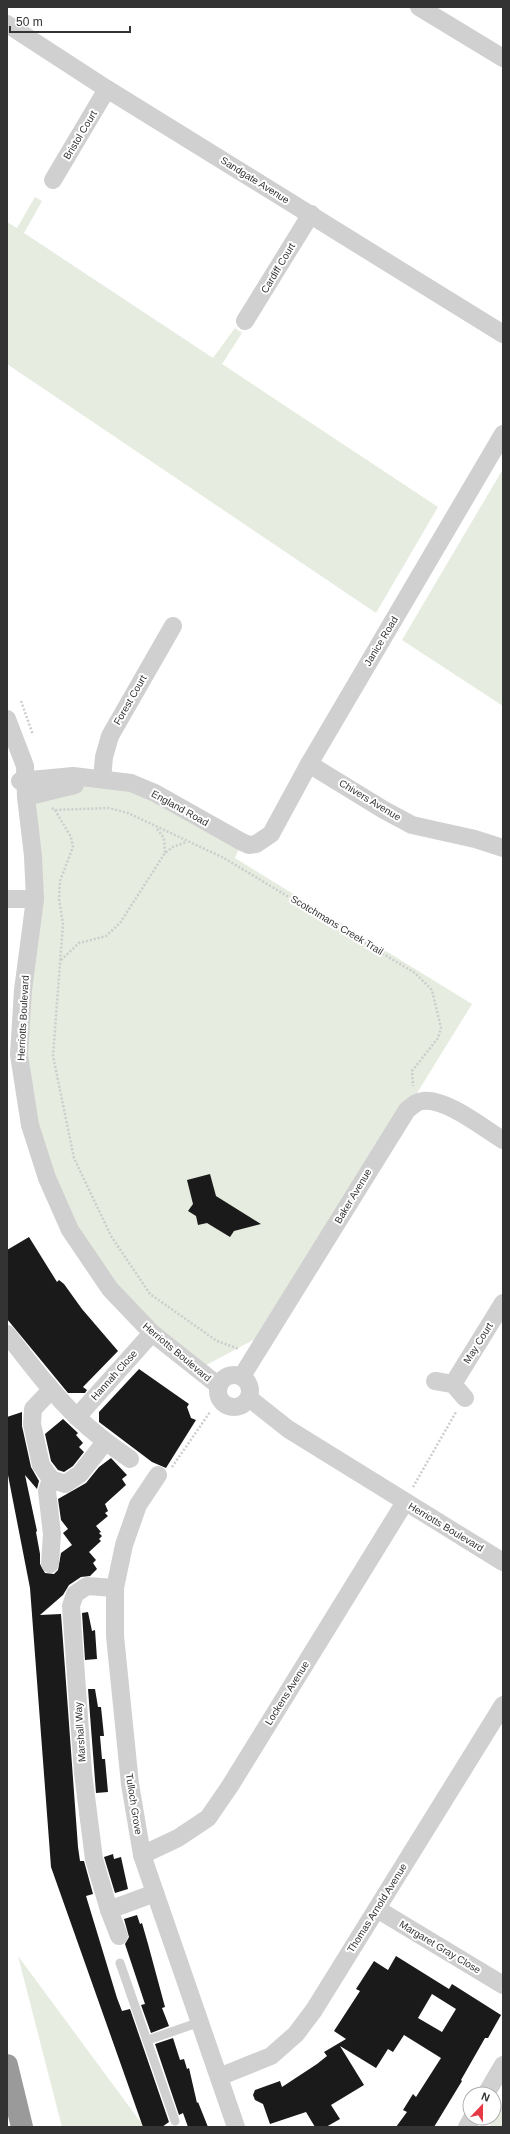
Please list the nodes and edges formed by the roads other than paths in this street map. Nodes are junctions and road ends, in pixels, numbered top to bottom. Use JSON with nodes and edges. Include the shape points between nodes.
{"nodes":[{"id":1,"x":419,"y":7,"type":"edge"},
{"id":2,"x":7,"y":24,"type":"edge"},
{"id":3,"x":503,"y":58,"type":"edge"},
{"id":4,"x":107,"y":89,"type":"junction"},
{"id":5,"x":53,"y":180,"type":"dead end"},
{"id":6,"x":311,"y":214,"type":"junction"},
{"id":7,"x":245,"y":321,"type":"dead end"},
{"id":8,"x":503,"y":334,"type":"edge"},
{"id":9,"x":503,"y":434,"type":"edge"},
{"id":10,"x":173,"y":626,"type":"dead end"},
{"id":11,"x":7,"y":719,"type":"edge"},
{"id":12,"x":7,"y":747,"type":"edge"},
{"id":13,"x":309,"y":764,"type":"junction"},
{"id":14,"x":102,"y":779,"type":"junction"},
{"id":15,"x":24,"y":786,"type":"junction"},
{"id":16,"x":256,"y":844,"type":"joint"},
{"id":17,"x":503,"y":848,"type":"edge"},
{"id":18,"x":7,"y":899,"type":"edge"},
{"id":19,"x":35,"y":899,"type":"junction"},
{"id":20,"x":503,"y":1140,"type":"edge"},
{"id":21,"x":503,"y":1303,"type":"edge"},
{"id":22,"x":7,"y":1334,"type":"edge"},
{"id":23,"x":152,"y":1334,"type":"junction"},
{"id":24,"x":242,"y":1376,"type":"junction"},
{"id":25,"x":435,"y":1381,"type":"dead end"},
{"id":26,"x":453,"y":1384,"type":"junction"},
{"id":27,"x":219,"y":1386,"type":"junction"},
{"id":28,"x":52,"y":1390,"type":"junction"},
{"id":29,"x":249,"y":1398,"type":"junction"},
{"id":30,"x":465,"y":1398,"type":"road end"},
{"id":31,"x":77,"y":1417,"type":"junction"},
{"id":32,"x":105,"y":1442,"type":"junction"},
{"id":33,"x":130,"y":1459,"type":"dead end"},
{"id":34,"x":158,"y":1475,"type":"road end"},
{"id":35,"x":51,"y":1479,"type":"junction"},
{"id":36,"x":405,"y":1502,"type":"junction"},
{"id":37,"x":503,"y":1562,"type":"edge"},
{"id":38,"x":50,"y":1564,"type":"dead end"},
{"id":39,"x":115,"y":1588,"type":"junction"},
{"id":40,"x":503,"y":1704,"type":"edge"},
{"id":41,"x":142,"y":1855,"type":"junction"},
{"id":42,"x":154,"y":1893,"type":"junction"},
{"id":43,"x":377,"y":1909,"type":"junction"},
{"id":44,"x":109,"y":1910,"type":"junction"},
{"id":45,"x":119,"y":1936,"type":"dead end"},
{"id":46,"x":120,"y":1963,"type":"dead end"},
{"id":47,"x":503,"y":1985,"type":"edge"},
{"id":48,"x":200,"y":2022,"type":"junction"},
{"id":49,"x":148,"y":2040,"type":"junction"},
{"id":50,"x":7,"y":2065,"type":"edge"},
{"id":51,"x":503,"y":2065,"type":"edge"},
{"id":52,"x":219,"y":2077,"type":"junction"},
{"id":53,"x":491,"y":2086,"type":"edge"},
{"id":54,"x":175,"y":2121,"type":"dead end"},
{"id":55,"x":22,"y":2127,"type":"edge"},
{"id":56,"x":236,"y":2127,"type":"edge"}],
"edges":[{"from":1,"to":3,"type":"street"},
{"from":2,"to":4,"type":"street","name":"Sandgate Avenue"},
{"from":4,"to":5,"type":"street","name":"Bristol Court"},
{"from":4,"to":6,"type":"street","name":"Sandgate Avenue"},
{"from":6,"to":7,"type":"street","name":"Cardiff Court"},
{"from":6,"to":8,"type":"street","name":"Sandgate Avenue"},
{"from":9,"to":13,"type":"street","name":"Janice Road"},
{"from":10,"to":14,"type":"street","name":"Forest Court","via":[[110,736],[104,757]]},
{"from":11,"to":15,"type":"street","via":[[23,758]]},
{"from":12,"to":15,"type":"street"},
{"from":13,"to":16,"type":"street","name":"Janice Road","via":[[271,834]]},
{"from":13,"to":17,"type":"street","name":"Chivers Avenue","via":[[412,825]]},
{"from":14,"to":15,"type":"street","name":"England Road"},
{"from":14,"to":16,"type":"street","name":"England Road","via":[[123,781],[146,788],[242,842]]},
{"from":15,"to":19,"type":"street","name":"Herriotts Boulevard","via":[[33,856]]},
{"from":18,"to":19,"type":"street"},
{"from":19,"to":23,"type":"street","name":"Herriotts Boulevard","via":[[23,990],[19,1055],[30,1125],[47,1178],[70,1230],[110,1289]]},
{"from":20,"to":24,"type":"street","name":"Baker Avenue","via":[[441,1102],[423,1101],[407,1110]]},
{"from":21,"to":26,"type":"street","name":"May Court"},
{"from":22,"to":28,"type":"street"},
{"from":23,"to":27,"type":"street","name":"Herriotts Boulevard"},
{"from":23,"to":31,"type":"street","name":"Hannah Close"},
{"from":24,"to":27,"type":"street","via":[[228,1376]]},
{"from":24,"to":29,"type":"street","via":[[249,1383]]},
{"from":25,"to":26,"type":"street"},
{"from":26,"to":30,"type":"street"},
{"from":27,"to":29,"type":"street","via":[[219,1397],[231,1407],[241,1406]]},
{"from":28,"to":31,"type":"street"},
{"from":28,"to":35,"type":"street","via":[[33,1409],[32,1424],[40,1465]]},
{"from":29,"to":36,"type":"street","name":"Herriotts Boulevard","via":[[288,1429]]},
{"from":31,"to":32,"type":"street"},
{"from":32,"to":33,"type":"street"},
{"from":32,"to":35,"type":"street","via":[[80,1474],[65,1484]]},
{"from":34,"to":39,"type":"street","name":"Tulloch Grove","via":[[138,1506],[124,1545]]},
{"from":35,"to":38,"type":"street","via":[[47,1491],[52,1534]]},
{"from":36,"to":37,"type":"street","name":"Herriotts Boulevard"},
{"from":36,"to":41,"type":"street","name":"Lockens Avenue","via":[[208,1818],[178,1838]]},
{"from":39,"to":41,"type":"street","name":"Tulloch Grove","via":[[117,1652],[130,1784]]},
{"from":39,"to":44,"type":"street","name":"Marshall Way","via":[[87,1586],[75,1594],[71,1606],[83,1773],[94,1859]]},
{"from":40,"to":43,"type":"street","name":"Thomas Arnold Avenue"},
{"from":41,"to":42,"type":"street","name":"Tulloch Grove"},
{"from":42,"to":44,"type":"street"},
{"from":42,"to":48,"type":"street","name":"Tulloch Grove"},
{"from":43,"to":47,"type":"street","name":"Margaret Gray Close"},
{"from":43,"to":52,"type":"street","name":"Thomas Arnold Avenue","via":[[314,2010],[296,2034],[271,2056]]},
{"from":44,"to":45,"type":"street","name":"Marshall Way"},
{"from":46,"to":49,"type":"lane"},
{"from":48,"to":49,"type":"lane"},
{"from":48,"to":52,"type":"street","name":"Tulloch Grove"},
{"from":49,"to":54,"type":"lane"},
{"from":50,"to":55,"type":"highway"},
{"from":51,"to":53,"type":"street"},
{"from":52,"to":56,"type":"street","name":"Tulloch Grove"}]}
